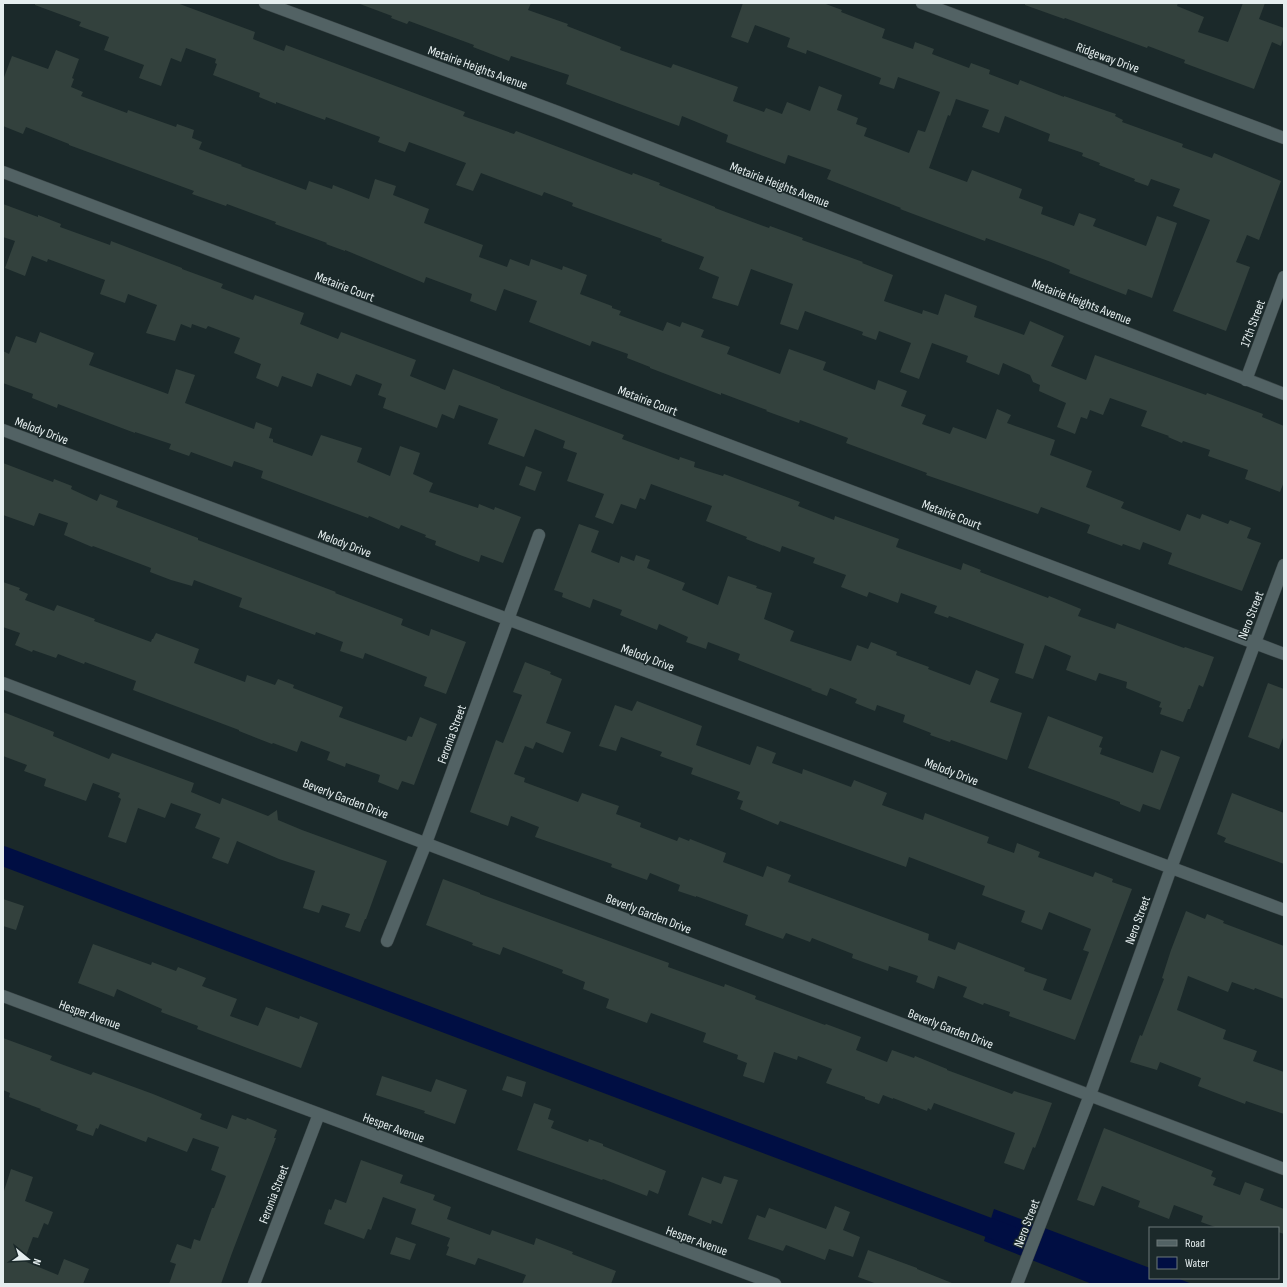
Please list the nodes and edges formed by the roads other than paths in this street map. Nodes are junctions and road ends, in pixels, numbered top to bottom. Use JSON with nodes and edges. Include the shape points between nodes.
{"nodes":[{"id":1,"x":265,"y":3,"type":"edge"},
{"id":2,"x":922,"y":3,"type":"edge"},
{"id":3,"x":1284,"y":138,"type":"edge"},
{"id":4,"x":3,"y":172,"type":"edge"},
{"id":5,"x":1284,"y":277,"type":"edge"},
{"id":6,"x":1246,"y":380,"type":"junction"},
{"id":7,"x":1284,"y":394,"type":"edge"},
{"id":8,"x":3,"y":430,"type":"edge"},
{"id":9,"x":539,"y":535,"type":"dead end"},
{"id":10,"x":1284,"y":565,"type":"edge"},
{"id":11,"x":508,"y":619,"type":"junction"},
{"id":12,"x":1254,"y":643,"type":"junction"},
{"id":13,"x":1284,"y":654,"type":"edge"},
{"id":14,"x":3,"y":683,"type":"edge"},
{"id":15,"x":426,"y":843,"type":"junction"},
{"id":16,"x":1171,"y":868,"type":"junction"},
{"id":17,"x":1284,"y":910,"type":"edge"},
{"id":18,"x":388,"y":941,"type":"dead end"},
{"id":19,"x":3,"y":996,"type":"edge"},
{"id":20,"x":1090,"y":1095,"type":"junction"},
{"id":21,"x":318,"y":1114,"type":"junction"},
{"id":22,"x":1284,"y":1169,"type":"edge"},
{"id":23,"x":1020,"y":1278,"type":"edge"},
{"id":24,"x":254,"y":1284,"type":"edge"},
{"id":25,"x":774,"y":1284,"type":"edge"}],
"edges":[{"from":1,"to":6,"type":"street","name":"Metairie Heights Avenue","via":[[558,112]]},
{"from":2,"to":3,"type":"street","name":"Ridgeway Drive"},
{"from":4,"to":12,"type":"street","name":"Metairie Court"},
{"from":5,"to":6,"type":"street","name":"17th Street"},
{"from":6,"to":7,"type":"street","name":"Metairie Heights Avenue"},
{"from":8,"to":11,"type":"street","name":"Melody Drive"},
{"from":9,"to":11,"type":"street","name":"Feronia Street"},
{"from":10,"to":12,"type":"street","name":"Nero Street"},
{"from":11,"to":15,"type":"street","name":"Feronia Street"},
{"from":11,"to":16,"type":"street","name":"Melody Drive"},
{"from":12,"to":13,"type":"street","name":"Metairie Court"},
{"from":12,"to":16,"type":"street","name":"Nero Street"},
{"from":14,"to":15,"type":"street","name":"Beverly Garden Drive"},
{"from":15,"to":18,"type":"street","name":"Feronia Street"},
{"from":15,"to":20,"type":"street","name":"Beverly Garden Drive"},
{"from":16,"to":17,"type":"street","name":"Melody Drive"},
{"from":16,"to":20,"type":"street","name":"Nero Street"},
{"from":19,"to":21,"type":"street","name":"Hesper Avenue"},
{"from":20,"to":22,"type":"street","name":"Beverly Garden Drive"},
{"from":20,"to":23,"type":"street","name":"Nero Street"},
{"from":21,"to":24,"type":"street","name":"Feronia Street"},
{"from":21,"to":25,"type":"street","name":"Hesper Avenue"}]}
